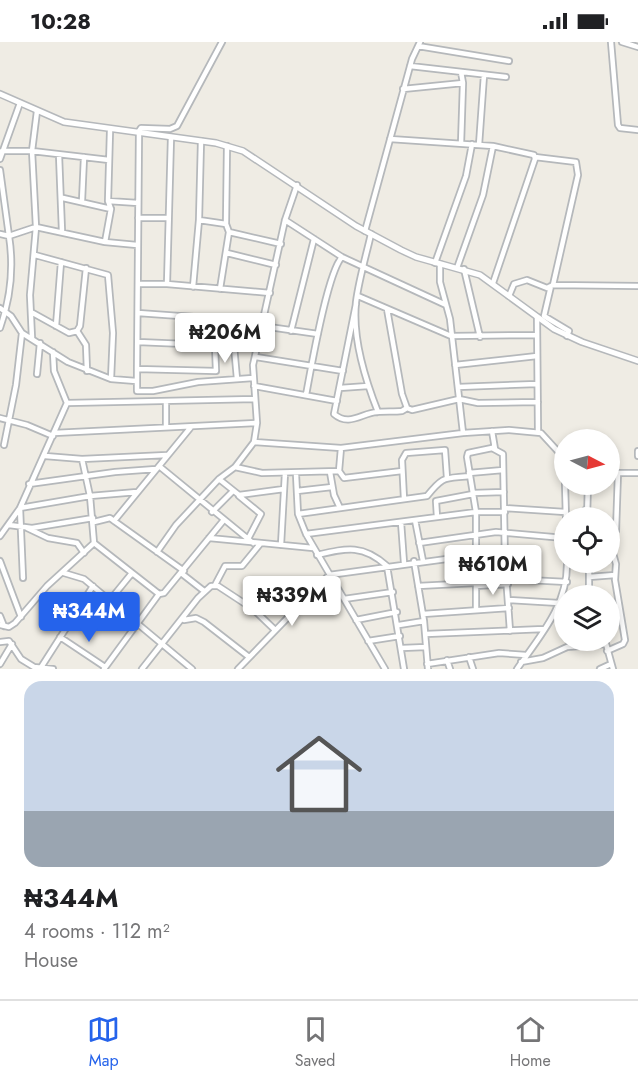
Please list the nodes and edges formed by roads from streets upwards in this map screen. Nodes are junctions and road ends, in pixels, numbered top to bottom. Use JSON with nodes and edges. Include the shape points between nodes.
{"nodes":[{"id":1,"x":222,"y":42,"type":"edge"},
{"id":2,"x":611,"y":42,"type":"edge"},
{"id":3,"x":622,"y":42,"type":"edge"},
{"id":4,"x":419,"y":44,"type":"edge"},
{"id":5,"x":638,"y":46,"type":"edge"},
{"id":6,"x":509,"y":61,"type":"dead end"},
{"id":7,"x":410,"y":66,"type":"junction"},
{"id":8,"x":461,"y":72,"type":"junction"},
{"id":9,"x":484,"y":75,"type":"junction"},
{"id":10,"x":506,"y":77,"type":"dead end"},
{"id":11,"x":463,"y":83,"type":"junction"},
{"id":12,"x":403,"y":89,"type":"junction"},
{"id":13,"x":0,"y":94,"type":"edge"},
{"id":14,"x":20,"y":104,"type":"junction"},
{"id":15,"x":37,"y":111,"type":"junction"},
{"id":16,"x":638,"y":130,"type":"edge"},
{"id":17,"x":110,"y":131,"type":"junction"},
{"id":18,"x":140,"y":135,"type":"junction"},
{"id":19,"x":171,"y":137,"type":"junction"},
{"id":20,"x":390,"y":139,"type":"junction"},
{"id":21,"x":201,"y":141,"type":"junction"},
{"id":22,"x":461,"y":144,"type":"junction"},
{"id":23,"x":472,"y":144,"type":"junction"},
{"id":24,"x":479,"y":145,"type":"junction"},
{"id":25,"x":227,"y":146,"type":"junction"},
{"id":26,"x":493,"y":146,"type":"junction"},
{"id":27,"x":2,"y":151,"type":"junction"},
{"id":28,"x":32,"y":152,"type":"junction"},
{"id":29,"x":59,"y":155,"type":"junction"},
{"id":30,"x":84,"y":157,"type":"junction"},
{"id":31,"x":535,"y":157,"type":"junction"},
{"id":32,"x":0,"y":159,"type":"edge"},
{"id":33,"x":109,"y":160,"type":"junction"},
{"id":34,"x":0,"y":170,"type":"edge"},
{"id":35,"x":297,"y":185,"type":"junction"},
{"id":36,"x":63,"y":198,"type":"junction"},
{"id":37,"x":82,"y":201,"type":"junction"},
{"id":38,"x":108,"y":201,"type":"junction"},
{"id":39,"x":138,"y":203,"type":"junction"},
{"id":40,"x":111,"y":209,"type":"junction"},
{"id":41,"x":138,"y":218,"type":"junction"},
{"id":42,"x":168,"y":218,"type":"junction"},
{"id":43,"x":199,"y":220,"type":"junction"},
{"id":44,"x":285,"y":220,"type":"junction"},
{"id":45,"x":226,"y":224,"type":"junction"},
{"id":46,"x":36,"y":227,"type":"junction"},
{"id":47,"x":62,"y":231,"type":"junction"},
{"id":48,"x":228,"y":232,"type":"junction"},
{"id":49,"x":368,"y":232,"type":"junction"},
{"id":50,"x":0,"y":234,"type":"edge"},
{"id":51,"x":9,"y":236,"type":"junction"},
{"id":52,"x":315,"y":239,"type":"junction"},
{"id":53,"x":105,"y":242,"type":"junction"},
{"id":54,"x":281,"y":244,"type":"junction"},
{"id":55,"x":137,"y":245,"type":"junction"},
{"id":56,"x":227,"y":253,"type":"junction"},
{"id":57,"x":35,"y":255,"type":"junction"},
{"id":58,"x":342,"y":257,"type":"junction"},
{"id":59,"x":61,"y":262,"type":"junction"},
{"id":60,"x":438,"y":264,"type":"junction"},
{"id":61,"x":276,"y":265,"type":"junction"},
{"id":62,"x":364,"y":266,"type":"junction"},
{"id":63,"x":86,"y":268,"type":"junction"},
{"id":64,"x":457,"y":268,"type":"junction"},
{"id":65,"x":464,"y":269,"type":"junction"},
{"id":66,"x":493,"y":283,"type":"junction"},
{"id":67,"x":138,"y":284,"type":"junction"},
{"id":68,"x":167,"y":284,"type":"junction"},
{"id":69,"x":552,"y":285,"type":"junction"},
{"id":70,"x":638,"y":286,"type":"edge"},
{"id":71,"x":193,"y":287,"type":"junction"},
{"id":72,"x":220,"y":289,"type":"junction"},
{"id":73,"x":270,"y":293,"type":"junction"},
{"id":74,"x":358,"y":296,"type":"junction"},
{"id":75,"x":509,"y":296,"type":"junction"},
{"id":76,"x":356,"y":304,"type":"junction"},
{"id":77,"x":446,"y":305,"type":"junction"},
{"id":78,"x":0,"y":308,"type":"edge"},
{"id":79,"x":387,"y":309,"type":"junction"},
{"id":80,"x":6,"y":311,"type":"junction"},
{"id":81,"x":31,"y":312,"type":"junction"},
{"id":82,"x":138,"y":313,"type":"junction"},
{"id":83,"x":537,"y":318,"type":"junction"},
{"id":84,"x":262,"y":324,"type":"junction"},
{"id":85,"x":56,"y":326,"type":"junction"},
{"id":86,"x":0,"y":328,"type":"edge"},
{"id":87,"x":77,"y":331,"type":"junction"},
{"id":88,"x":291,"y":331,"type":"junction"},
{"id":89,"x":22,"y":333,"type":"junction"},
{"id":90,"x":318,"y":334,"type":"junction"},
{"id":91,"x":537,"y":335,"type":"junction"},
{"id":92,"x":452,"y":336,"type":"junction"},
{"id":93,"x":567,"y":336,"type":"junction"},
{"id":94,"x":480,"y":337,"type":"junction"},
{"id":95,"x":32,"y":338,"type":"junction"},
{"id":96,"x":138,"y":342,"type":"junction"},
{"id":97,"x":40,"y":343,"type":"junction"},
{"id":98,"x":215,"y":346,"type":"junction"},
{"id":99,"x":234,"y":346,"type":"junction"},
{"id":100,"x":258,"y":347,"type":"junction"},
{"id":101,"x":52,"y":351,"type":"junction"},
{"id":102,"x":537,"y":356,"type":"junction"},
{"id":103,"x":256,"y":357,"type":"junction"},
{"id":104,"x":638,"y":361,"type":"edge"},
{"id":105,"x":455,"y":364,"type":"junction"},
{"id":106,"x":312,"y":365,"type":"junction"},
{"id":107,"x":137,"y":369,"type":"junction"},
{"id":108,"x":87,"y":371,"type":"junction"},
{"id":109,"x":343,"y":371,"type":"junction"},
{"id":110,"x":37,"y":374,"type":"dead end"},
{"id":111,"x":253,"y":378,"type":"junction"},
{"id":112,"x":111,"y":379,"type":"junction"},
{"id":113,"x":237,"y":379,"type":"junction"},
{"id":114,"x":136,"y":381,"type":"junction"},
{"id":115,"x":537,"y":384,"type":"junction"},
{"id":116,"x":254,"y":386,"type":"junction"},
{"id":117,"x":368,"y":386,"type":"junction"},
{"id":118,"x":458,"y":387,"type":"junction"},
{"id":119,"x":340,"y":388,"type":"junction"},
{"id":120,"x":306,"y":395,"type":"junction"},
{"id":121,"x":255,"y":399,"type":"junction"},
{"id":122,"x":459,"y":399,"type":"junction"},
{"id":123,"x":337,"y":400,"type":"junction"},
{"id":124,"x":166,"y":401,"type":"junction"},
{"id":125,"x":538,"y":402,"type":"junction"},
{"id":126,"x":66,"y":403,"type":"junction"},
{"id":127,"x":407,"y":408,"type":"junction"},
{"id":128,"x":378,"y":412,"type":"junction"},
{"id":129,"x":0,"y":418,"type":"edge"},
{"id":130,"x":8,"y":420,"type":"junction"},
{"id":131,"x":257,"y":423,"type":"junction"},
{"id":132,"x":166,"y":427,"type":"junction"},
{"id":133,"x":190,"y":427,"type":"junction"},
{"id":134,"x":492,"y":431,"type":"junction"},
{"id":135,"x":538,"y":431,"type":"junction"},
{"id":136,"x":463,"y":433,"type":"junction"},
{"id":137,"x":54,"y":434,"type":"junction"},
{"id":138,"x":254,"y":442,"type":"junction"},
{"id":139,"x":3,"y":445,"type":"dead end"},
{"id":140,"x":341,"y":448,"type":"junction"},
{"id":141,"x":554,"y":448,"type":"edge"},
{"id":142,"x":495,"y":449,"type":"junction"},
{"id":143,"x":638,"y":451,"type":"edge"},
{"id":144,"x":167,"y":455,"type":"junction"},
{"id":145,"x":45,"y":456,"type":"junction"},
{"id":146,"x":638,"y":456,"type":"edge"},
{"id":147,"x":82,"y":459,"type":"junction"},
{"id":148,"x":235,"y":467,"type":"junction"},
{"id":149,"x":157,"y":468,"type":"junction"},
{"id":150,"x":339,"y":471,"type":"junction"},
{"id":151,"x":402,"y":471,"type":"junction"},
{"id":152,"x":504,"y":471,"type":"junction"},
{"id":153,"x":330,"y":472,"type":"junction"},
{"id":154,"x":285,"y":473,"type":"junction"},
{"id":155,"x":620,"y":473,"type":"edge"},
{"id":156,"x":638,"y":473,"type":"edge"},
{"id":157,"x":296,"y":474,"type":"junction"},
{"id":158,"x":470,"y":475,"type":"junction"},
{"id":159,"x":85,"y":476,"type":"junction"},
{"id":160,"x":447,"y":478,"type":"junction"},
{"id":161,"x":219,"y":479,"type":"junction"},
{"id":162,"x":29,"y":484,"type":"junction"},
{"id":163,"x":332,"y":487,"type":"junction"},
{"id":164,"x":284,"y":489,"type":"junction"},
{"id":165,"x":234,"y":491,"type":"junction"},
{"id":166,"x":297,"y":491,"type":"junction"},
{"id":167,"x":137,"y":492,"type":"junction"},
{"id":168,"x":504,"y":492,"type":"junction"},
{"id":169,"x":473,"y":494,"type":"junction"},
{"id":170,"x":239,"y":495,"type":"junction"},
{"id":171,"x":334,"y":495,"type":"junction"},
{"id":172,"x":90,"y":496,"type":"junction"},
{"id":173,"x":404,"y":499,"type":"junction"},
{"id":174,"x":200,"y":501,"type":"junction"},
{"id":175,"x":20,"y":508,"type":"junction"},
{"id":176,"x":340,"y":508,"type":"junction"},
{"id":177,"x":323,"y":510,"type":"junction"},
{"id":178,"x":505,"y":510,"type":"junction"},
{"id":179,"x":212,"y":512,"type":"junction"},
{"id":180,"x":476,"y":512,"type":"junction"},
{"id":181,"x":298,"y":514,"type":"junction"},
{"id":182,"x":554,"y":514,"type":"edge"},
{"id":183,"x":437,"y":518,"type":"junction"},
{"id":184,"x":94,"y":520,"type":"junction"},
{"id":185,"x":223,"y":520,"type":"junction"},
{"id":186,"x":415,"y":520,"type":"junction"},
{"id":187,"x":114,"y":521,"type":"junction"},
{"id":188,"x":401,"y":522,"type":"junction"},
{"id":189,"x":9,"y":525,"type":"junction"},
{"id":190,"x":25,"y":527,"type":"junction"},
{"id":191,"x":2,"y":529,"type":"edge"},
{"id":192,"x":506,"y":532,"type":"junction"},
{"id":193,"x":306,"y":534,"type":"junction"},
{"id":194,"x":474,"y":534,"type":"junction"},
{"id":195,"x":0,"y":536,"type":"edge"},
{"id":196,"x":554,"y":537,"type":"edge"},
{"id":197,"x":209,"y":538,"type":"junction"},
{"id":198,"x":248,"y":539,"type":"junction"},
{"id":199,"x":94,"y":543,"type":"junction"},
{"id":200,"x":253,"y":543,"type":"junction"},
{"id":201,"x":419,"y":543,"type":"junction"},
{"id":202,"x":260,"y":544,"type":"junction"},
{"id":203,"x":281,"y":545,"type":"junction"},
{"id":204,"x":313,"y":548,"type":"junction"},
{"id":205,"x":157,"y":552,"type":"junction"},
{"id":206,"x":84,"y":553,"type":"junction"},
{"id":207,"x":317,"y":555,"type":"junction"},
{"id":208,"x":476,"y":555,"type":"junction"},
{"id":209,"x":0,"y":561,"type":"edge"},
{"id":210,"x":414,"y":561,"type":"junction"},
{"id":211,"x":423,"y":561,"type":"junction"},
{"id":212,"x":505,"y":562,"type":"junction"},
{"id":213,"x":404,"y":563,"type":"junction"},
{"id":214,"x":387,"y":566,"type":"junction"},
{"id":215,"x":476,"y":566,"type":"junction"},
{"id":216,"x":182,"y":572,"type":"junction"},
{"id":217,"x":64,"y":573,"type":"junction"},
{"id":218,"x":132,"y":573,"type":"junction"},
{"id":219,"x":567,"y":573,"type":"edge"},
{"id":220,"x":589,"y":573,"type":"edge"},
{"id":221,"x":329,"y":574,"type":"junction"},
{"id":222,"x":615,"y":575,"type":"joint"},
{"id":223,"x":589,"y":577,"type":"junction"},
{"id":224,"x":23,"y":578,"type":"dead end"},
{"id":225,"x":508,"y":581,"type":"junction"},
{"id":226,"x":567,"y":582,"type":"junction"},
{"id":227,"x":476,"y":584,"type":"junction"},
{"id":228,"x":215,"y":585,"type":"junction"},
{"id":229,"x":566,"y":585,"type":"edge"},
{"id":230,"x":590,"y":585,"type":"edge"},
{"id":231,"x":617,"y":585,"type":"edge"},
{"id":232,"x":93,"y":586,"type":"junction"},
{"id":233,"x":418,"y":586,"type":"junction"},
{"id":234,"x":204,"y":591,"type":"junction"},
{"id":235,"x":393,"y":592,"type":"junction"},
{"id":236,"x":159,"y":594,"type":"junction"},
{"id":237,"x":344,"y":599,"type":"junction"},
{"id":238,"x":110,"y":600,"type":"junction"},
{"id":239,"x":509,"y":600,"type":"junction"},
{"id":240,"x":554,"y":603,"type":"edge"},
{"id":241,"x":509,"y":608,"type":"junction"},
{"id":242,"x":620,"y":608,"type":"edge"},
{"id":243,"x":476,"y":610,"type":"junction"},
{"id":244,"x":397,"y":612,"type":"junction"},
{"id":245,"x":554,"y":613,"type":"edge"},
{"id":246,"x":423,"y":614,"type":"junction"},
{"id":247,"x":0,"y":616,"type":"edge"},
{"id":248,"x":21,"y":617,"type":"junction"},
{"id":249,"x":356,"y":620,"type":"junction"},
{"id":250,"x":183,"y":621,"type":"junction"},
{"id":251,"x":424,"y":621,"type":"junction"},
{"id":252,"x":137,"y":623,"type":"junction"},
{"id":253,"x":399,"y":625,"type":"junction"},
{"id":254,"x":3,"y":626,"type":"edge"},
{"id":255,"x":274,"y":629,"type":"junction"},
{"id":256,"x":544,"y":629,"type":"junction"},
{"id":257,"x":510,"y":631,"type":"junction"},
{"id":258,"x":426,"y":634,"type":"junction"},
{"id":259,"x":400,"y":636,"type":"junction"},
{"id":260,"x":60,"y":638,"type":"junction"},
{"id":261,"x":7,"y":640,"type":"junction"},
{"id":262,"x":368,"y":641,"type":"junction"},
{"id":263,"x":0,"y":642,"type":"edge"},
{"id":264,"x":12,"y":644,"type":"junction"},
{"id":265,"x":620,"y":645,"type":"edge"},
{"id":266,"x":162,"y":646,"type":"junction"},
{"id":267,"x":426,"y":647,"type":"junction"},
{"id":268,"x":402,"y":648,"type":"junction"},
{"id":269,"x":557,"y":651,"type":"edge"},
{"id":270,"x":607,"y":651,"type":"edge"},
{"id":271,"x":526,"y":655,"type":"junction"},
{"id":272,"x":249,"y":657,"type":"junction"},
{"id":273,"x":469,"y":657,"type":"junction"},
{"id":274,"x":447,"y":660,"type":"junction"},
{"id":275,"x":185,"y":662,"type":"junction"},
{"id":276,"x":521,"y":662,"type":"junction"},
{"id":277,"x":0,"y":664,"type":"edge"},
{"id":278,"x":428,"y":667,"type":"edge"},
{"id":279,"x":612,"y":667,"type":"edge"},
{"id":280,"x":41,"y":668,"type":"edge"},
{"id":281,"x":104,"y":668,"type":"edge"},
{"id":282,"x":53,"y":669,"type":"edge"},
{"id":283,"x":142,"y":669,"type":"edge"},
{"id":284,"x":180,"y":669,"type":"edge"},
{"id":285,"x":192,"y":669,"type":"edge"},
{"id":286,"x":238,"y":669,"type":"edge"},
{"id":287,"x":385,"y":669,"type":"edge"},
{"id":288,"x":404,"y":669,"type":"edge"},
{"id":289,"x":450,"y":669,"type":"edge"},
{"id":290,"x":473,"y":669,"type":"edge"},
{"id":291,"x":517,"y":669,"type":"edge"},
{"id":292,"x":600,"y":669,"type":"edge"}],
"edges":[{"from":1,"to":18,"type":"street","via":[[177,126],[141,128]]},
{"from":2,"to":16,"type":"street","via":[[618,125]]},
{"from":3,"to":5,"type":"street"},
{"from":4,"to":6,"type":"street"},
{"from":4,"to":7,"type":"street"},
{"from":7,"to":8,"type":"street"},
{"from":7,"to":12,"type":"street"},
{"from":8,"to":9,"type":"street"},
{"from":8,"to":11,"type":"street"},
{"from":9,"to":10,"type":"street"},
{"from":9,"to":24,"type":"street"},
{"from":11,"to":12,"type":"street"},
{"from":11,"to":22,"type":"street"},
{"from":12,"to":20,"type":"street"},
{"from":13,"to":14,"type":"street"},
{"from":14,"to":15,"type":"street"},
{"from":14,"to":27,"type":"street"},
{"from":15,"to":17,"type":"street","via":[[64,123]]},
{"from":15,"to":28,"type":"street"},
{"from":17,"to":18,"type":"street"},
{"from":17,"to":33,"type":"street"},
{"from":18,"to":19,"type":"street"},
{"from":18,"to":39,"type":"street"},
{"from":19,"to":21,"type":"street"},
{"from":19,"to":42,"type":"street"},
{"from":20,"to":22,"type":"street"},
{"from":20,"to":49,"type":"street"},
{"from":21,"to":25,"type":"street"},
{"from":21,"to":43,"type":"street"},
{"from":22,"to":23,"type":"street"},
{"from":23,"to":24,"type":"street"},
{"from":23,"to":60,"type":"street"},
{"from":24,"to":26,"type":"street"},
{"from":25,"to":35,"type":"street","via":[[243,151]]},
{"from":25,"to":45,"type":"street"},
{"from":26,"to":31,"type":"street"},
{"from":26,"to":64,"type":"street","via":[[483,195]]},
{"from":27,"to":28,"type":"street"},
{"from":27,"to":32,"type":"street"},
{"from":28,"to":29,"type":"street"},
{"from":28,"to":46,"type":"street"},
{"from":29,"to":30,"type":"street"},
{"from":29,"to":36,"type":"street"},
{"from":30,"to":33,"type":"street"},
{"from":30,"to":37,"type":"street"},
{"from":31,"to":66,"type":"street"},
{"from":31,"to":69,"type":"street","via":[[576,162],[578,175]]},
{"from":33,"to":38,"type":"street"},
{"from":34,"to":51,"type":"street"},
{"from":35,"to":44,"type":"street"},
{"from":35,"to":49,"type":"street"},
{"from":36,"to":37,"type":"street"},
{"from":36,"to":47,"type":"street"},
{"from":37,"to":40,"type":"street"},
{"from":38,"to":39,"type":"street"},
{"from":38,"to":40,"type":"street"},
{"from":39,"to":41,"type":"street"},
{"from":40,"to":53,"type":"street"},
{"from":41,"to":42,"type":"street"},
{"from":41,"to":55,"type":"street"},
{"from":42,"to":68,"type":"street"},
{"from":43,"to":45,"type":"street"},
{"from":43,"to":71,"type":"street"},
{"from":44,"to":52,"type":"street"},
{"from":44,"to":54,"type":"street"},
{"from":45,"to":48,"type":"street"},
{"from":46,"to":47,"type":"street"},
{"from":46,"to":51,"type":"street"},
{"from":46,"to":57,"type":"street"},
{"from":47,"to":53,"type":"street"},
{"from":48,"to":54,"type":"street"},
{"from":48,"to":56,"type":"street"},
{"from":49,"to":60,"type":"street"},
{"from":49,"to":62,"type":"street"},
{"from":50,"to":51,"type":"street"},
{"from":51,"to":80,"type":"street","via":[[11,275]]},
{"from":52,"to":58,"type":"street"},
{"from":52,"to":88,"type":"street"},
{"from":53,"to":55,"type":"street"},
{"from":54,"to":61,"type":"street"},
{"from":55,"to":67,"type":"street"},
{"from":56,"to":61,"type":"street"},
{"from":56,"to":72,"type":"street"},
{"from":57,"to":59,"type":"street"},
{"from":57,"to":81,"type":"street"},
{"from":58,"to":62,"type":"street"},
{"from":58,"to":90,"type":"street"},
{"from":59,"to":63,"type":"street"},
{"from":59,"to":85,"type":"street"},
{"from":60,"to":64,"type":"street"},
{"from":60,"to":77,"type":"street"},
{"from":61,"to":73,"type":"street"},
{"from":62,"to":74,"type":"street"},
{"from":62,"to":77,"type":"street"},
{"from":63,"to":87,"type":"street"},
{"from":63,"to":112,"type":"street","via":[[104,272],[109,281]]},
{"from":64,"to":65,"type":"street"},
{"from":65,"to":66,"type":"street"},
{"from":65,"to":94,"type":"street"},
{"from":66,"to":75,"type":"street"},
{"from":67,"to":68,"type":"street"},
{"from":67,"to":82,"type":"street"},
{"from":68,"to":71,"type":"street"},
{"from":69,"to":70,"type":"street"},
{"from":69,"to":75,"type":"street","via":[[547,288],[527,280],[514,284]]},
{"from":69,"to":93,"type":"street","via":[[544,316],[569,331]]},
{"from":71,"to":72,"type":"street"},
{"from":72,"to":73,"type":"street"},
{"from":73,"to":84,"type":"street"},
{"from":74,"to":76,"type":"street"},
{"from":74,"to":79,"type":"street"},
{"from":75,"to":83,"type":"street"},
{"from":76,"to":109,"type":"street"},
{"from":76,"to":117,"type":"street"},
{"from":77,"to":92,"type":"street"},
{"from":78,"to":80,"type":"street"},
{"from":79,"to":92,"type":"street"},
{"from":79,"to":127,"type":"street"},
{"from":80,"to":86,"type":"street"},
{"from":80,"to":89,"type":"street"},
{"from":81,"to":85,"type":"street"},
{"from":81,"to":95,"type":"street"},
{"from":82,"to":84,"type":"street"},
{"from":82,"to":96,"type":"street"},
{"from":83,"to":91,"type":"street"},
{"from":83,"to":93,"type":"street"},
{"from":84,"to":88,"type":"street"},
{"from":84,"to":100,"type":"street"},
{"from":85,"to":87,"type":"street","via":[[69,333]]},
{"from":87,"to":108,"type":"street","via":[[86,345]]},
{"from":88,"to":90,"type":"street"},
{"from":89,"to":95,"type":"street"},
{"from":89,"to":130,"type":"street"},
{"from":90,"to":106,"type":"street"},
{"from":91,"to":94,"type":"street"},
{"from":91,"to":102,"type":"street"},
{"from":92,"to":94,"type":"street"},
{"from":92,"to":105,"type":"street"},
{"from":93,"to":104,"type":"street"},
{"from":95,"to":97,"type":"street"},
{"from":96,"to":98,"type":"street"},
{"from":96,"to":107,"type":"street"},
{"from":97,"to":101,"type":"street"},
{"from":97,"to":110,"type":"street"},
{"from":98,"to":99,"type":"street"},
{"from":98,"to":107,"type":"street","via":[[216,371]]},
{"from":99,"to":100,"type":"street"},
{"from":99,"to":113,"type":"street"},
{"from":100,"to":103,"type":"street"},
{"from":101,"to":108,"type":"street"},
{"from":101,"to":126,"type":"street","via":[[54,371]]},
{"from":102,"to":105,"type":"street"},
{"from":102,"to":115,"type":"street"},
{"from":103,"to":106,"type":"street"},
{"from":103,"to":111,"type":"street"},
{"from":105,"to":118,"type":"street"},
{"from":106,"to":109,"type":"street"},
{"from":106,"to":120,"type":"street"},
{"from":107,"to":114,"type":"street"},
{"from":108,"to":112,"type":"street"},
{"from":109,"to":119,"type":"street"},
{"from":111,"to":113,"type":"street"},
{"from":111,"to":116,"type":"street"},
{"from":112,"to":114,"type":"street"},
{"from":113,"to":114,"type":"street","via":[[153,391],[137,391]]},
{"from":115,"to":118,"type":"street"},
{"from":115,"to":125,"type":"street"},
{"from":116,"to":120,"type":"street"},
{"from":116,"to":121,"type":"street"},
{"from":117,"to":119,"type":"street"},
{"from":117,"to":128,"type":"street"},
{"from":118,"to":122,"type":"street"},
{"from":119,"to":123,"type":"street"},
{"from":120,"to":123,"type":"street"},
{"from":121,"to":124,"type":"street"},
{"from":121,"to":131,"type":"street"},
{"from":122,"to":125,"type":"street","via":[[478,403]]},
{"from":122,"to":127,"type":"street"},
{"from":122,"to":136,"type":"street"},
{"from":123,"to":128,"type":"street","via":[[333,410],[341,419],[359,419]]},
{"from":124,"to":126,"type":"street"},
{"from":124,"to":132,"type":"street"},
{"from":125,"to":135,"type":"street"},
{"from":126,"to":137,"type":"street"},
{"from":127,"to":128,"type":"street"},
{"from":129,"to":130,"type":"street"},
{"from":130,"to":137,"type":"street"},
{"from":130,"to":139,"type":"street"},
{"from":131,"to":133,"type":"street"},
{"from":131,"to":138,"type":"street"},
{"from":132,"to":133,"type":"street"},
{"from":132,"to":137,"type":"street"},
{"from":133,"to":144,"type":"street"},
{"from":134,"to":135,"type":"street"},
{"from":134,"to":136,"type":"street"},
{"from":134,"to":142,"type":"street"},
{"from":135,"to":141,"type":"street"},
{"from":136,"to":140,"type":"street"},
{"from":137,"to":145,"type":"street"},
{"from":138,"to":140,"type":"street"},
{"from":138,"to":148,"type":"street"},
{"from":140,"to":150,"type":"street"},
{"from":142,"to":152,"type":"street","via":[[503,454]]},
{"from":142,"to":158,"type":"street","via":[[468,453]]},
{"from":143,"to":146,"type":"street"},
{"from":144,"to":147,"type":"street"},
{"from":144,"to":149,"type":"street"},
{"from":145,"to":147,"type":"street"},
{"from":145,"to":162,"type":"street"},
{"from":147,"to":159,"type":"street"},
{"from":148,"to":154,"type":"street","via":[[251,473]]},
{"from":148,"to":161,"type":"street"},
{"from":149,"to":159,"type":"street"},
{"from":149,"to":167,"type":"street"},
{"from":149,"to":174,"type":"street"},
{"from":150,"to":151,"type":"street","via":[[344,478]]},
{"from":150,"to":153,"type":"street"},
{"from":151,"to":160,"type":"street","via":[[406,453],[444,450]]},
{"from":151,"to":173,"type":"street"},
{"from":152,"to":158,"type":"street"},
{"from":152,"to":168,"type":"street"},
{"from":153,"to":157,"type":"street"},
{"from":153,"to":163,"type":"street"},
{"from":154,"to":157,"type":"street"},
{"from":154,"to":164,"type":"street"},
{"from":155,"to":156,"type":"street"},
{"from":157,"to":166,"type":"street"},
{"from":158,"to":160,"type":"street"},
{"from":158,"to":169,"type":"street"},
{"from":159,"to":162,"type":"street"},
{"from":159,"to":172,"type":"street"},
{"from":160,"to":173,"type":"street","via":[[435,483],[427,496]]},
{"from":161,"to":165,"type":"street"},
{"from":161,"to":174,"type":"street"},
{"from":162,"to":175,"type":"street"},
{"from":163,"to":166,"type":"street"},
{"from":163,"to":171,"type":"street"},
{"from":164,"to":170,"type":"street"},
{"from":164,"to":203,"type":"street"},
{"from":165,"to":170,"type":"street"},
{"from":165,"to":179,"type":"street"},
{"from":166,"to":181,"type":"street"},
{"from":167,"to":172,"type":"street"},
{"from":167,"to":187,"type":"street"},
{"from":168,"to":169,"type":"street"},
{"from":168,"to":178,"type":"street"},
{"from":169,"to":180,"type":"street"},
{"from":169,"to":183,"type":"street","via":[[436,501]]},
{"from":170,"to":198,"type":"street","via":[[261,514]]},
{"from":171,"to":176,"type":"street"},
{"from":171,"to":177,"type":"street"},
{"from":172,"to":175,"type":"street"},
{"from":172,"to":184,"type":"street"},
{"from":173,"to":176,"type":"street"},
{"from":174,"to":179,"type":"street"},
{"from":174,"to":205,"type":"street"},
{"from":175,"to":189,"type":"street"},
{"from":175,"to":190,"type":"street"},
{"from":176,"to":177,"type":"street"},
{"from":177,"to":181,"type":"street"},
{"from":178,"to":180,"type":"street"},
{"from":178,"to":182,"type":"street"},
{"from":178,"to":192,"type":"street"},
{"from":179,"to":185,"type":"street"},
{"from":180,"to":183,"type":"street"},
{"from":180,"to":194,"type":"street"},
{"from":181,"to":193,"type":"street"},
{"from":183,"to":186,"type":"street"},
{"from":184,"to":187,"type":"street"},
{"from":184,"to":190,"type":"street"},
{"from":184,"to":199,"type":"street"},
{"from":185,"to":197,"type":"street"},
{"from":185,"to":198,"type":"street"},
{"from":186,"to":188,"type":"street"},
{"from":186,"to":201,"type":"street"},
{"from":187,"to":205,"type":"street"},
{"from":188,"to":193,"type":"street"},
{"from":188,"to":213,"type":"street"},
{"from":189,"to":190,"type":"street"},
{"from":189,"to":191,"type":"street"},
{"from":190,"to":206,"type":"street","via":[[48,538],[77,543]]},
{"from":190,"to":224,"type":"street"},
{"from":191,"to":195,"type":"street"},
{"from":192,"to":194,"type":"street"},
{"from":192,"to":196,"type":"street"},
{"from":192,"to":212,"type":"street"},
{"from":193,"to":204,"type":"street"},
{"from":194,"to":201,"type":"street"},
{"from":194,"to":208,"type":"street"},
{"from":197,"to":200,"type":"street"},
{"from":197,"to":216,"type":"street"},
{"from":198,"to":200,"type":"street"},
{"from":199,"to":206,"type":"street"},
{"from":199,"to":218,"type":"street"},
{"from":200,"to":202,"type":"street"},
{"from":201,"to":211,"type":"street"},
{"from":202,"to":203,"type":"street"},
{"from":202,"to":228,"type":"street","via":[[242,566],[225,566]]},
{"from":203,"to":204,"type":"street"},
{"from":204,"to":207,"type":"street"},
{"from":205,"to":216,"type":"street"},
{"from":206,"to":217,"type":"street"},
{"from":207,"to":214,"type":"street","via":[[354,548]]},
{"from":207,"to":221,"type":"street"},
{"from":208,"to":211,"type":"street"},
{"from":208,"to":215,"type":"street"},
{"from":209,"to":248,"type":"street"},
{"from":210,"to":211,"type":"street"},
{"from":210,"to":213,"type":"street"},
{"from":210,"to":233,"type":"street"},
{"from":212,"to":215,"type":"street"},
{"from":212,"to":225,"type":"street"},
{"from":213,"to":214,"type":"street"},
{"from":214,"to":221,"type":"street"},
{"from":214,"to":235,"type":"street"},
{"from":215,"to":227,"type":"street"},
{"from":216,"to":234,"type":"street"},
{"from":216,"to":236,"type":"street"},
{"from":217,"to":232,"type":"street"},
{"from":217,"to":248,"type":"street","via":[[46,586]]},
{"from":218,"to":236,"type":"street"},
{"from":218,"to":238,"type":"street"},
{"from":219,"to":226,"type":"street"},
{"from":220,"to":223,"type":"street"},
{"from":221,"to":237,"type":"street"},
{"from":221,"to":255,"type":"street"},
{"from":222,"to":223,"type":"street"},
{"from":222,"to":231,"type":"street"},
{"from":223,"to":230,"type":"street"},
{"from":225,"to":226,"type":"street"},
{"from":225,"to":227,"type":"street"},
{"from":225,"to":239,"type":"street"},
{"from":226,"to":229,"type":"street"},
{"from":227,"to":233,"type":"street"},
{"from":227,"to":243,"type":"street"},
{"from":228,"to":234,"type":"street"},
{"from":228,"to":255,"type":"street","via":[[253,609]]},
{"from":232,"to":238,"type":"street"},
{"from":232,"to":260,"type":"street"},
{"from":233,"to":246,"type":"street"},
{"from":234,"to":250,"type":"street"},
{"from":235,"to":237,"type":"street"},
{"from":235,"to":244,"type":"street"},
{"from":236,"to":252,"type":"street"},
{"from":237,"to":249,"type":"street"},
{"from":238,"to":252,"type":"street"},
{"from":239,"to":240,"type":"street"},
{"from":239,"to":241,"type":"street"},
{"from":241,"to":243,"type":"street"},
{"from":241,"to":257,"type":"street"},
{"from":242,"to":265,"type":"street","via":[[625,640]]},
{"from":243,"to":246,"type":"street"},
{"from":244,"to":249,"type":"street"},
{"from":244,"to":253,"type":"street"},
{"from":245,"to":256,"type":"street"},
{"from":246,"to":251,"type":"street"},
{"from":247,"to":254,"type":"street"},
{"from":248,"to":254,"type":"street"},
{"from":249,"to":262,"type":"street"},
{"from":250,"to":266,"type":"street"},
{"from":250,"to":272,"type":"street","via":[[204,621]]},
{"from":251,"to":253,"type":"street"},
{"from":251,"to":258,"type":"street"},
{"from":252,"to":266,"type":"street"},
{"from":252,"to":281,"type":"street"},
{"from":253,"to":259,"type":"street"},
{"from":254,"to":261,"type":"street"},
{"from":255,"to":272,"type":"street"},
{"from":256,"to":257,"type":"street"},
{"from":256,"to":271,"type":"street"},
{"from":257,"to":258,"type":"street"},
{"from":258,"to":267,"type":"street"},
{"from":259,"to":262,"type":"street"},
{"from":259,"to":268,"type":"street"},
{"from":260,"to":280,"type":"street"},
{"from":260,"to":281,"type":"street"},
{"from":261,"to":263,"type":"street"},
{"from":261,"to":264,"type":"street"},
{"from":262,"to":287,"type":"street"},
{"from":264,"to":277,"type":"street"},
{"from":264,"to":280,"type":"street","via":[[21,659]]},
{"from":266,"to":275,"type":"street"},
{"from":266,"to":283,"type":"street"},
{"from":267,"to":268,"type":"street"},
{"from":267,"to":278,"type":"street"},
{"from":268,"to":288,"type":"street"},
{"from":269,"to":276,"type":"street"},
{"from":270,"to":279,"type":"street"},
{"from":271,"to":273,"type":"street"},
{"from":271,"to":276,"type":"street"},
{"from":272,"to":286,"type":"street"},
{"from":273,"to":274,"type":"street"},
{"from":273,"to":290,"type":"street"},
{"from":274,"to":278,"type":"street"},
{"from":274,"to":289,"type":"street"},
{"from":275,"to":284,"type":"street"},
{"from":275,"to":285,"type":"street"},
{"from":276,"to":291,"type":"street"},
{"from":279,"to":292,"type":"street"},
{"from":280,"to":282,"type":"street"}]}
